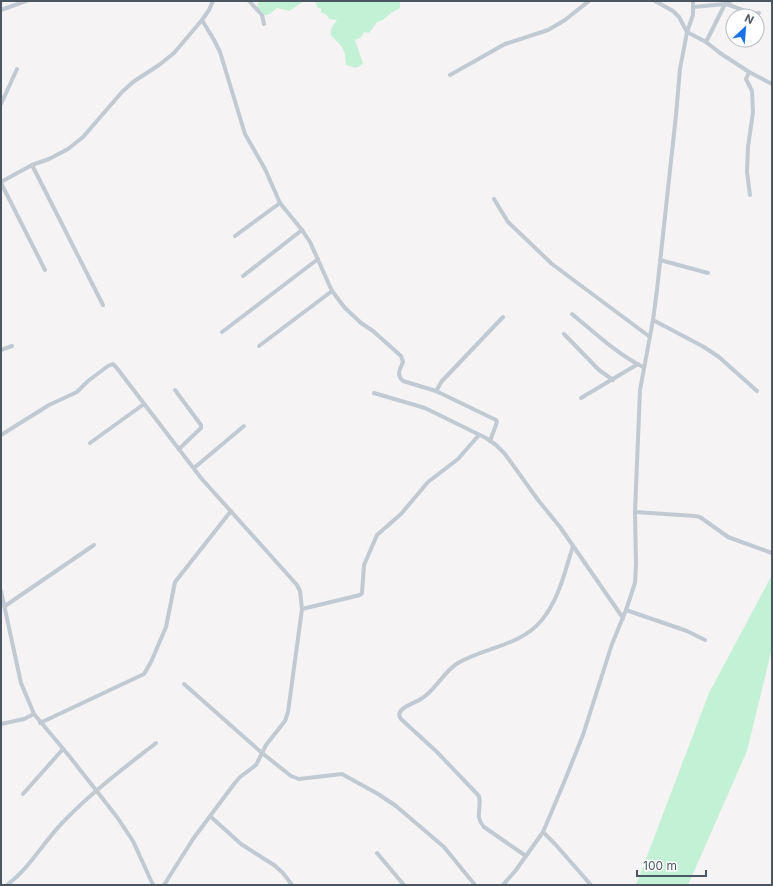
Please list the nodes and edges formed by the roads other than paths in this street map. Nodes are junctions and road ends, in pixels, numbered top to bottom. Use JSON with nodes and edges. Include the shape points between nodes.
{"nodes":[{"id":1,"x":26,"y":1,"type":"edge"},
{"id":2,"x":213,"y":1,"type":"edge"},
{"id":3,"x":249,"y":1,"type":"edge"},
{"id":4,"x":588,"y":1,"type":"edge"},
{"id":5,"x":655,"y":1,"type":"edge"},
{"id":6,"x":693,"y":1,"type":"edge"},
{"id":7,"x":731,"y":1,"type":"edge"},
{"id":8,"x":725,"y":4,"type":"junction"},
{"id":9,"x":694,"y":7,"type":"junction"},
{"id":10,"x":741,"y":8,"type":"edge"},
{"id":11,"x":1,"y":10,"type":"edge"},
{"id":12,"x":202,"y":20,"type":"junction"},
{"id":13,"x":264,"y":24,"type":"dead end"},
{"id":14,"x":687,"y":32,"type":"junction"},
{"id":15,"x":706,"y":42,"type":"junction"},
{"id":16,"x":17,"y":69,"type":"dead end"},
{"id":17,"x":750,"y":72,"type":"junction"},
{"id":18,"x":450,"y":75,"type":"dead end"},
{"id":19,"x":772,"y":84,"type":"edge"},
{"id":20,"x":1,"y":104,"type":"edge"},
{"id":21,"x":32,"y":165,"type":"junction"},
{"id":22,"x":1,"y":183,"type":"edge"},
{"id":23,"x":750,"y":195,"type":"dead end"},
{"id":24,"x":494,"y":199,"type":"dead end"},
{"id":25,"x":280,"y":203,"type":"junction"},
{"id":26,"x":302,"y":230,"type":"junction"},
{"id":27,"x":235,"y":236,"type":"dead end"},
{"id":28,"x":318,"y":259,"type":"junction"},
{"id":29,"x":660,"y":260,"type":"junction"},
{"id":30,"x":45,"y":270,"type":"dead end"},
{"id":31,"x":708,"y":273,"type":"dead end"},
{"id":32,"x":243,"y":276,"type":"dead end"},
{"id":33,"x":332,"y":291,"type":"junction"},
{"id":34,"x":103,"y":305,"type":"dead end"},
{"id":35,"x":572,"y":314,"type":"dead end"},
{"id":36,"x":503,"y":317,"type":"dead end"},
{"id":37,"x":653,"y":320,"type":"junction"},
{"id":38,"x":222,"y":332,"type":"dead end"},
{"id":39,"x":564,"y":334,"type":"dead end"},
{"id":40,"x":650,"y":337,"type":"junction"},
{"id":41,"x":12,"y":346,"type":"dead end"},
{"id":42,"x":259,"y":346,"type":"dead end"},
{"id":43,"x":1,"y":350,"type":"edge"},
{"id":44,"x":638,"y":364,"type":"junction"},
{"id":45,"x":643,"y":367,"type":"junction"},
{"id":46,"x":613,"y":380,"type":"junction"},
{"id":47,"x":175,"y":390,"type":"dead end"},
{"id":48,"x":436,"y":391,"type":"junction"},
{"id":49,"x":757,"y":391,"type":"dead end"},
{"id":50,"x":374,"y":394,"type":"dead end"},
{"id":51,"x":581,"y":398,"type":"dead end"},
{"id":52,"x":144,"y":404,"type":"junction"},
{"id":53,"x":244,"y":426,"type":"dead end"},
{"id":54,"x":1,"y":435,"type":"edge"},
{"id":55,"x":479,"y":435,"type":"junction"},
{"id":56,"x":490,"y":441,"type":"junction"},
{"id":57,"x":90,"y":443,"type":"dead end"},
{"id":58,"x":179,"y":449,"type":"junction"},
{"id":59,"x":194,"y":468,"type":"junction"},
{"id":60,"x":231,"y":511,"type":"junction"},
{"id":61,"x":635,"y":512,"type":"junction"},
{"id":62,"x":94,"y":545,"type":"dead end"},
{"id":63,"x":573,"y":546,"type":"junction"},
{"id":64,"x":772,"y":553,"type":"edge"},
{"id":65,"x":1,"y":591,"type":"edge"},
{"id":66,"x":5,"y":606,"type":"junction"},
{"id":67,"x":302,"y":609,"type":"junction"},
{"id":68,"x":626,"y":610,"type":"junction"},
{"id":69,"x":623,"y":618,"type":"junction"},
{"id":70,"x":705,"y":640,"type":"dead end"},
{"id":71,"x":184,"y":684,"type":"dead end"},
{"id":72,"x":34,"y":714,"type":"junction"},
{"id":73,"x":40,"y":723,"type":"junction"},
{"id":74,"x":1,"y":724,"type":"edge"},
{"id":75,"x":156,"y":743,"type":"dead end"},
{"id":76,"x":63,"y":749,"type":"junction"},
{"id":77,"x":262,"y":753,"type":"junction"},
{"id":78,"x":96,"y":791,"type":"junction"},
{"id":79,"x":23,"y":794,"type":"dead end"},
{"id":80,"x":210,"y":816,"type":"junction"},
{"id":81,"x":543,"y":832,"type":"junction"},
{"id":82,"x":377,"y":853,"type":"dead end"},
{"id":83,"x":526,"y":856,"type":"junction"},
{"id":84,"x":7,"y":885,"type":"edge"},
{"id":85,"x":153,"y":885,"type":"edge"},
{"id":86,"x":164,"y":885,"type":"edge"},
{"id":87,"x":292,"y":885,"type":"edge"},
{"id":88,"x":404,"y":885,"type":"edge"},
{"id":89,"x":475,"y":885,"type":"edge"},
{"id":90,"x":503,"y":885,"type":"edge"},
{"id":91,"x":591,"y":885,"type":"edge"}],
"edges":[{"from":1,"to":11,"type":"street"},
{"from":2,"to":12,"type":"street"},
{"from":3,"to":13,"type":"street","via":[[262,15]]},
{"from":4,"to":18,"type":"street","via":[[548,30],[506,44]]},
{"from":5,"to":14,"type":"street","via":[[674,11]]},
{"from":6,"to":9,"type":"street"},
{"from":7,"to":8,"type":"street"},
{"from":8,"to":9,"type":"street"},
{"from":8,"to":10,"type":"street"},
{"from":8,"to":15,"type":"street"},
{"from":9,"to":14,"type":"street"},
{"from":12,"to":21,"type":"street","via":[[174,53],[122,92],[83,137],[68,149]]},
{"from":12,"to":25,"type":"street","via":[[220,52],[245,134],[265,169]]},
{"from":14,"to":15,"type":"street"},
{"from":14,"to":29,"type":"street","via":[[680,69]]},
{"from":15,"to":17,"type":"street"},
{"from":16,"to":20,"type":"street"},
{"from":17,"to":19,"type":"street"},
{"from":17,"to":23,"type":"street","via":[[746,79],[752,91],[753,112],[747,172]]},
{"from":21,"to":22,"type":"street"},
{"from":21,"to":34,"type":"street"},
{"from":22,"to":30,"type":"street"},
{"from":24,"to":40,"type":"street","via":[[508,222],[552,264]]},
{"from":25,"to":26,"type":"street"},
{"from":25,"to":27,"type":"street"},
{"from":26,"to":28,"type":"street"},
{"from":26,"to":32,"type":"street"},
{"from":28,"to":33,"type":"street"},
{"from":28,"to":38,"type":"street"},
{"from":29,"to":31,"type":"street"},
{"from":29,"to":37,"type":"street"},
{"from":33,"to":42,"type":"street"},
{"from":33,"to":48,"type":"street","via":[[345,308],[401,356],[403,362],[399,378]]},
{"from":35,"to":44,"type":"street","via":[[615,350]]},
{"from":36,"to":48,"type":"street","via":[[442,381]]},
{"from":37,"to":40,"type":"street"},
{"from":37,"to":49,"type":"street","via":[[719,357]]},
{"from":39,"to":46,"type":"street","via":[[599,370]]},
{"from":40,"to":45,"type":"street"},
{"from":41,"to":43,"type":"street"},
{"from":44,"to":45,"type":"street"},
{"from":44,"to":46,"type":"street"},
{"from":45,"to":61,"type":"street","via":[[638,411]]},
{"from":46,"to":51,"type":"street"},
{"from":47,"to":58,"type":"street","via":[[201,425],[201,428]]},
{"from":48,"to":56,"type":"street","via":[[496,420],[498,422]]},
{"from":50,"to":55,"type":"street","via":[[426,408]]},
{"from":52,"to":54,"type":"street","via":[[113,364],[93,377],[77,392],[49,405]]},
{"from":52,"to":57,"type":"street"},
{"from":52,"to":58,"type":"street"},
{"from":53,"to":59,"type":"street"},
{"from":55,"to":56,"type":"street"},
{"from":55,"to":67,"type":"street","via":[[458,459],[428,482],[401,514],[377,535],[364,565],[360,595]]},
{"from":56,"to":63,"type":"street","via":[[505,454]]},
{"from":58,"to":59,"type":"street"},
{"from":59,"to":60,"type":"street"},
{"from":60,"to":67,"type":"street","via":[[297,585]]},
{"from":60,"to":73,"type":"street","via":[[175,582],[166,627],[144,674]]},
{"from":61,"to":64,"type":"street","via":[[700,517],[728,537]]},
{"from":61,"to":68,"type":"street","via":[[635,583]]},
{"from":62,"to":66,"type":"street"},
{"from":63,"to":69,"type":"street"},
{"from":63,"to":83,"type":"street","via":[[557,596],[550,610],[533,630],[517,640],[456,664],[428,693],[403,708],[399,714],[399,717],[480,796],[480,823]]},
{"from":65,"to":66,"type":"street"},
{"from":66,"to":72,"type":"street","via":[[21,683]]},
{"from":67,"to":77,"type":"street","via":[[288,712],[285,721]]},
{"from":68,"to":69,"type":"street"},
{"from":68,"to":70,"type":"street","via":[[680,628]]},
{"from":69,"to":81,"type":"street","via":[[575,756]]},
{"from":71,"to":77,"type":"street"},
{"from":72,"to":73,"type":"street"},
{"from":72,"to":74,"type":"street"},
{"from":73,"to":76,"type":"street"},
{"from":75,"to":78,"type":"street"},
{"from":76,"to":78,"type":"street"},
{"from":76,"to":79,"type":"street"},
{"from":77,"to":80,"type":"street","via":[[256,765],[240,777]]},
{"from":77,"to":89,"type":"street","via":[[291,776],[299,779],[342,774],[378,794],[444,847]]},
{"from":78,"to":84,"type":"street","via":[[63,822]]},
{"from":78,"to":85,"type":"street","via":[[133,841]]},
{"from":80,"to":86,"type":"street"},
{"from":80,"to":87,"type":"street","via":[[240,844],[283,873]]},
{"from":81,"to":83,"type":"street"},
{"from":81,"to":91,"type":"street"},
{"from":82,"to":88,"type":"street"},
{"from":83,"to":90,"type":"street"}]}
